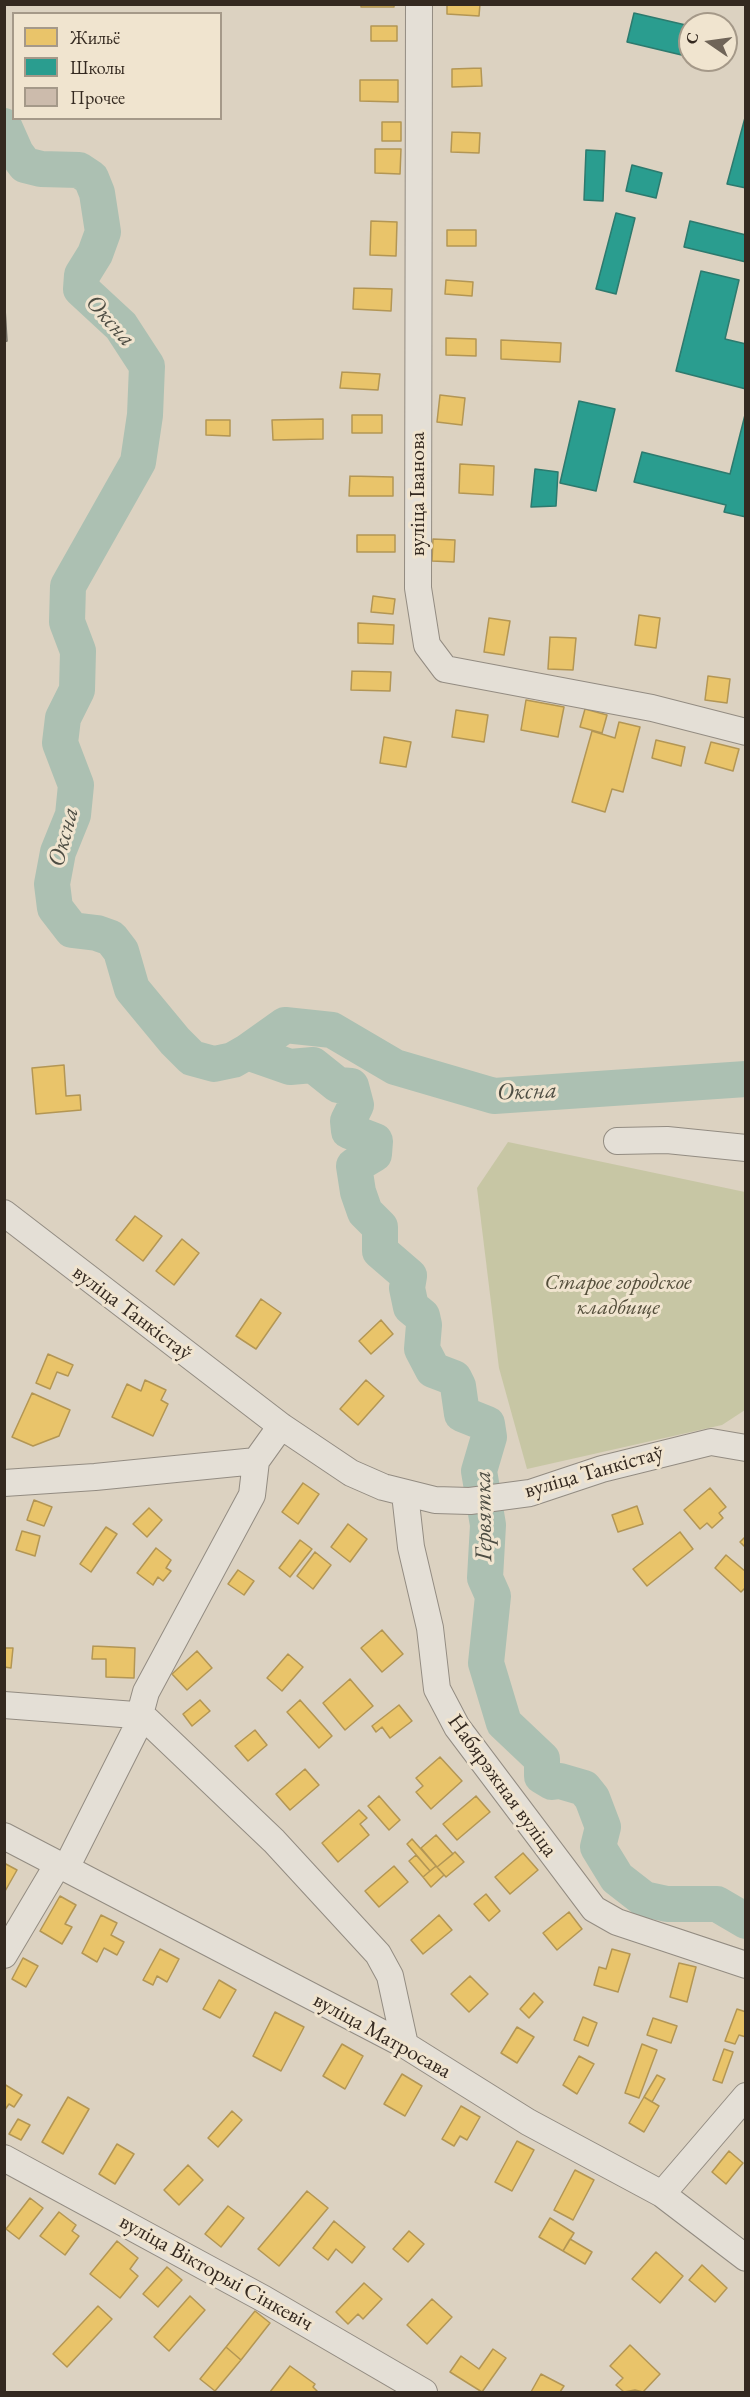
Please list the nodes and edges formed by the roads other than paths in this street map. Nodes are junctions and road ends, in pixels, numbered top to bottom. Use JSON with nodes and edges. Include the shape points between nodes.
{"nodes":[{"id":1,"x":419,"y":4,"type":"edge"},
{"id":2,"x":746,"y":732,"type":"edge"},
{"id":3,"x":617,"y":1141,"type":"dead end"},
{"id":4,"x":746,"y":1148,"type":"edge"},
{"id":5,"x":7,"y":1213,"type":"edge"},
{"id":6,"x":280,"y":1426,"type":"junction"},
{"id":7,"x":746,"y":1448,"type":"edge"},
{"id":8,"x":256,"y":1461,"type":"junction"},
{"id":9,"x":4,"y":1483,"type":"edge"},
{"id":10,"x":405,"y":1494,"type":"junction"},
{"id":11,"x":4,"y":1705,"type":"edge"},
{"id":12,"x":141,"y":1716,"type":"junction"},
{"id":13,"x":4,"y":1836,"type":"edge"},
{"id":14,"x":62,"y":1866,"type":"junction"},
{"id":15,"x":4,"y":1955,"type":"edge"},
{"id":16,"x":746,"y":1965,"type":"edge"},
{"id":17,"x":405,"y":2045,"type":"junction"},
{"id":18,"x":746,"y":2096,"type":"edge"},
{"id":19,"x":4,"y":2158,"type":"edge"},
{"id":20,"x":662,"y":2194,"type":"junction"},
{"id":21,"x":746,"y":2258,"type":"edge"},
{"id":22,"x":424,"y":2392,"type":"edge"}],
"edges":[{"from":1,"to":2,"type":"street","name":"вуліца Іванова","via":[[418,588],[427,645],[445,669],[652,708]]},
{"from":3,"to":4,"type":"street","via":[[667,1140]]},
{"from":5,"to":6,"type":"street","name":"вуліца Танкістаў"},
{"from":6,"to":8,"type":"street"},
{"from":6,"to":10,"type":"street","name":"вуліца Танкістаў","via":[[351,1473]]},
{"from":7,"to":10,"type":"street","name":"вуліца Танкістаў","via":[[700,1444],[602,1469],[530,1493],[470,1501]]},
{"from":8,"to":9,"type":"street"},
{"from":8,"to":12,"type":"street","via":[[252,1495],[146,1692]]},
{"from":10,"to":16,"type":"street","name":"Набярэжная вуліца","via":[[437,1689],[457,1727],[594,1909],[617,1922]]},
{"from":11,"to":12,"type":"street"},
{"from":12,"to":14,"type":"street"},
{"from":12,"to":17,"type":"street","via":[[274,1841],[378,1954],[390,1976]]},
{"from":13,"to":14,"type":"street","name":"вуліца Матросава"},
{"from":14,"to":15,"type":"street"},
{"from":14,"to":17,"type":"street","name":"вуліца Матросава"},
{"from":17,"to":20,"type":"street","name":"вуліца Матросава","via":[[528,2122]]},
{"from":18,"to":20,"type":"street"},
{"from":19,"to":22,"type":"street","name":"вуліца Вікторыі Сінкевіч","via":[[264,2299]]},
{"from":20,"to":21,"type":"street","name":"вуліца Матросава"}]}
